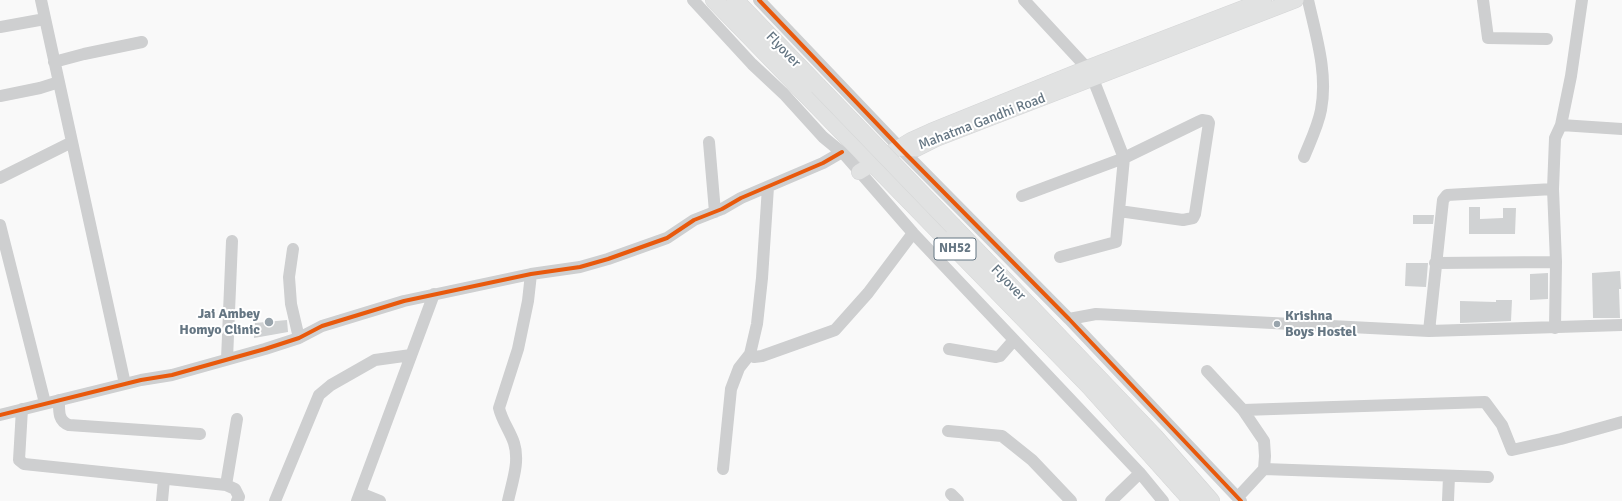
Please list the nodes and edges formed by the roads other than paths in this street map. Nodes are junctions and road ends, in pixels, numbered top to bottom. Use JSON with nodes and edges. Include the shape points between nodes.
{"nodes":[{"id":1,"x":41,"y":0,"type":"edge"},
{"id":2,"x":693,"y":0,"type":"edge"},
{"id":3,"x":714,"y":0,"type":"edge"},
{"id":4,"x":735,"y":0,"type":"edge"},
{"id":5,"x":759,"y":0,"type":"edge"},
{"id":6,"x":1024,"y":0,"type":"edge"},
{"id":7,"x":1264,"y":0,"type":"edge"},
{"id":8,"x":1296,"y":0,"type":"edge"},
{"id":9,"x":1308,"y":0,"type":"edge"},
{"id":10,"x":1484,"y":0,"type":"edge"},
{"id":11,"x":1582,"y":0,"type":"edge"},
{"id":12,"x":45,"y":19,"type":"junction"},
{"id":13,"x":0,"y":27,"type":"edge"},
{"id":14,"x":1547,"y":39,"type":"dead end"},
{"id":15,"x":142,"y":42,"type":"dead end"},
{"id":16,"x":54,"y":62,"type":"junction"},
{"id":17,"x":1090,"y":74,"type":"junction"},
{"id":18,"x":59,"y":82,"type":"junction"},
{"id":19,"x":0,"y":96,"type":"edge"},
{"id":20,"x":1561,"y":124,"type":"junction"},
{"id":21,"x":1622,"y":129,"type":"edge"},
{"id":22,"x":72,"y":142,"type":"junction"},
{"id":23,"x":709,"y":142,"type":"dead end"},
{"id":24,"x":900,"y":148,"type":"junction"},
{"id":25,"x":842,"y":152,"type":"junction"},
{"id":26,"x":1304,"y":157,"type":"dead end"},
{"id":27,"x":1124,"y":158,"type":"junction"},
{"id":28,"x":866,"y":168,"type":"junction"},
{"id":29,"x":0,"y":178,"type":"edge"},
{"id":30,"x":768,"y":187,"type":"junction"},
{"id":31,"x":1553,"y":189,"type":"junction"},
{"id":32,"x":1022,"y":196,"type":"dead end"},
{"id":33,"x":1119,"y":211,"type":"junction"},
{"id":34,"x":715,"y":212,"type":"junction"},
{"id":35,"x":0,"y":225,"type":"edge"},
{"id":36,"x":913,"y":233,"type":"junction"},
{"id":37,"x":232,"y":241,"type":"dead end"},
{"id":38,"x":293,"y":250,"type":"dead end"},
{"id":39,"x":1060,"y":257,"type":"dead end"},
{"id":40,"x":1435,"y":262,"type":"junction"},
{"id":41,"x":1556,"y":262,"type":"junction"},
{"id":42,"x":530,"y":274,"type":"junction"},
{"id":43,"x":434,"y":294,"type":"junction"},
{"id":44,"x":1069,"y":319,"type":"junction"},
{"id":45,"x":1622,"y":325,"type":"edge"},
{"id":46,"x":1556,"y":328,"type":"junction"},
{"id":47,"x":1429,"y":331,"type":"junction"},
{"id":48,"x":299,"y":338,"type":"junction"},
{"id":49,"x":1014,"y":340,"type":"junction"},
{"id":50,"x":949,"y":349,"type":"dead end"},
{"id":51,"x":750,"y":354,"type":"junction"},
{"id":52,"x":411,"y":355,"type":"junction"},
{"id":53,"x":227,"y":359,"type":"junction"},
{"id":54,"x":1207,"y":370,"type":"dead end"},
{"id":55,"x":125,"y":384,"type":"junction"},
{"id":56,"x":59,"y":400,"type":"junction"},
{"id":57,"x":45,"y":403,"type":"junction"},
{"id":58,"x":22,"y":409,"type":"junction"},
{"id":59,"x":1243,"y":410,"type":"junction"},
{"id":60,"x":0,"y":415,"type":"edge"},
{"id":61,"x":237,"y":419,"type":"dead end"},
{"id":62,"x":1622,"y":422,"type":"edge"},
{"id":63,"x":948,"y":432,"type":"dead end"},
{"id":64,"x":200,"y":434,"type":"dead end"},
{"id":65,"x":723,"y":469,"type":"dead end"},
{"id":66,"x":1264,"y":469,"type":"junction"},
{"id":67,"x":1140,"y":473,"type":"junction"},
{"id":68,"x":1449,"y":476,"type":"junction"},
{"id":69,"x":1488,"y":477,"type":"dead end"},
{"id":70,"x":164,"y":479,"type":"junction"},
{"id":71,"x":226,"y":485,"type":"junction"},
{"id":72,"x":358,"y":497,"type":"edge"},
{"id":73,"x":1239,"y":499,"type":"edge"},
{"id":74,"x":162,"y":501,"type":"edge"},
{"id":75,"x":237,"y":501,"type":"edge"},
{"id":76,"x":275,"y":501,"type":"edge"},
{"id":77,"x":380,"y":501,"type":"edge"},
{"id":78,"x":508,"y":501,"type":"edge"},
{"id":79,"x":1071,"y":501,"type":"edge"},
{"id":80,"x":1111,"y":501,"type":"edge"},
{"id":81,"x":1163,"y":501,"type":"edge"},
{"id":82,"x":1192,"y":501,"type":"edge"},
{"id":83,"x":1211,"y":501,"type":"edge"},
{"id":84,"x":1448,"y":501,"type":"edge"}],
"edges":[{"from":1,"to":12,"type":"street"},
{"from":2,"to":25,"type":"street","via":[[823,137]]},
{"from":3,"to":28,"type":"highway","number":"NH52"},
{"from":4,"to":83,"type":"highway","name":"Flyover","number":"NH52","bridge":true,"via":[[954,226],[1144,426]]},
{"from":5,"to":24,"type":"street"},
{"from":6,"to":17,"type":"street"},
{"from":7,"to":17,"type":"main road","name":"Mahatma Gandhi Road"},
{"from":8,"to":17,"type":"main road","name":"Mahatma Gandhi Road"},
{"from":9,"to":26,"type":"street","via":[[1321,55],[1323,86],[1320,116]]},
{"from":10,"to":14,"type":"street","via":[[1488,38]]},
{"from":11,"to":20,"type":"street"},
{"from":12,"to":13,"type":"street"},
{"from":12,"to":16,"type":"street"},
{"from":15,"to":16,"type":"street"},
{"from":16,"to":18,"type":"street"},
{"from":17,"to":24,"type":"main road","name":"Mahatma Gandhi Road","via":[[931,131]]},
{"from":17,"to":27,"type":"street"},
{"from":18,"to":19,"type":"street"},
{"from":18,"to":22,"type":"street"},
{"from":20,"to":21,"type":"street"},
{"from":20,"to":31,"type":"street","via":[[1555,138]]},
{"from":22,"to":29,"type":"street"},
{"from":22,"to":55,"type":"street"},
{"from":23,"to":34,"type":"street"},
{"from":24,"to":28,"type":"main road","name":"Mahatma Gandhi Road"},
{"from":24,"to":44,"type":"street"},
{"from":25,"to":28,"type":"street"},
{"from":25,"to":30,"type":"street","via":[[823,164]]},
{"from":27,"to":32,"type":"street"},
{"from":27,"to":33,"type":"street"},
{"from":27,"to":33,"type":"street","via":[[1202,120],[1209,123],[1193,218],[1183,220]]},
{"from":28,"to":36,"type":"street"},
{"from":28,"to":82,"type":"highway","number":"NH52","via":[[1090,387]]},
{"from":30,"to":34,"type":"street"},
{"from":30,"to":51,"type":"street","via":[[762,278],[757,324]]},
{"from":31,"to":40,"type":"street","via":[[1447,195],[1443,200]]},
{"from":31,"to":41,"type":"street"},
{"from":33,"to":39,"type":"street","via":[[1116,242]]},
{"from":34,"to":42,"type":"street","via":[[694,220],[667,238],[608,259],[580,267]]},
{"from":35,"to":57,"type":"street"},
{"from":36,"to":49,"type":"street"},
{"from":36,"to":51,"type":"street","via":[[868,293],[835,330],[762,356],[754,357]]},
{"from":37,"to":53,"type":"street"},
{"from":38,"to":48,"type":"street","via":[[289,276],[291,304]]},
{"from":40,"to":41,"type":"street"},
{"from":40,"to":47,"type":"street"},
{"from":41,"to":46,"type":"street"},
{"from":42,"to":43,"type":"street"},
{"from":42,"to":78,"type":"street","via":[[528,301],[518,348],[499,408],[514,442],[516,455]]},
{"from":43,"to":48,"type":"street","via":[[322,326]]},
{"from":43,"to":52,"type":"street"},
{"from":44,"to":47,"type":"street","via":[[1096,314]]},
{"from":44,"to":73,"type":"street"},
{"from":45,"to":46,"type":"street"},
{"from":46,"to":47,"type":"street"},
{"from":48,"to":53,"type":"street"},
{"from":49,"to":50,"type":"street","via":[[1000,356],[996,357]]},
{"from":49,"to":67,"type":"street"},
{"from":51,"to":65,"type":"street","via":[[739,368],[731,389]]},
{"from":52,"to":72,"type":"street"},
{"from":52,"to":76,"type":"street","via":[[375,360],[331,385],[319,395]]},
{"from":53,"to":55,"type":"street","via":[[172,375]]},
{"from":54,"to":59,"type":"street"},
{"from":55,"to":56,"type":"street"},
{"from":56,"to":57,"type":"street"},
{"from":56,"to":64,"type":"street","via":[[60,418],[70,425]]},
{"from":57,"to":58,"type":"street"},
{"from":58,"to":60,"type":"street"},
{"from":58,"to":70,"type":"street","via":[[19,460],[24,464]]},
{"from":59,"to":62,"type":"street","via":[[1485,402],[1502,425],[1512,450]]},
{"from":59,"to":66,"type":"street","via":[[1264,441]]},
{"from":61,"to":71,"type":"street"},
{"from":63,"to":79,"type":"street","via":[[1002,436],[1032,460]]},
{"from":66,"to":68,"type":"street"},
{"from":66,"to":73,"type":"street"},
{"from":67,"to":80,"type":"street"},
{"from":67,"to":81,"type":"street"},
{"from":68,"to":69,"type":"street"},
{"from":68,"to":84,"type":"street"},
{"from":70,"to":71,"type":"street"},
{"from":70,"to":74,"type":"street"},
{"from":71,"to":75,"type":"street","via":[[235,489],[239,497]]},
{"from":72,"to":77,"type":"street"}]}
